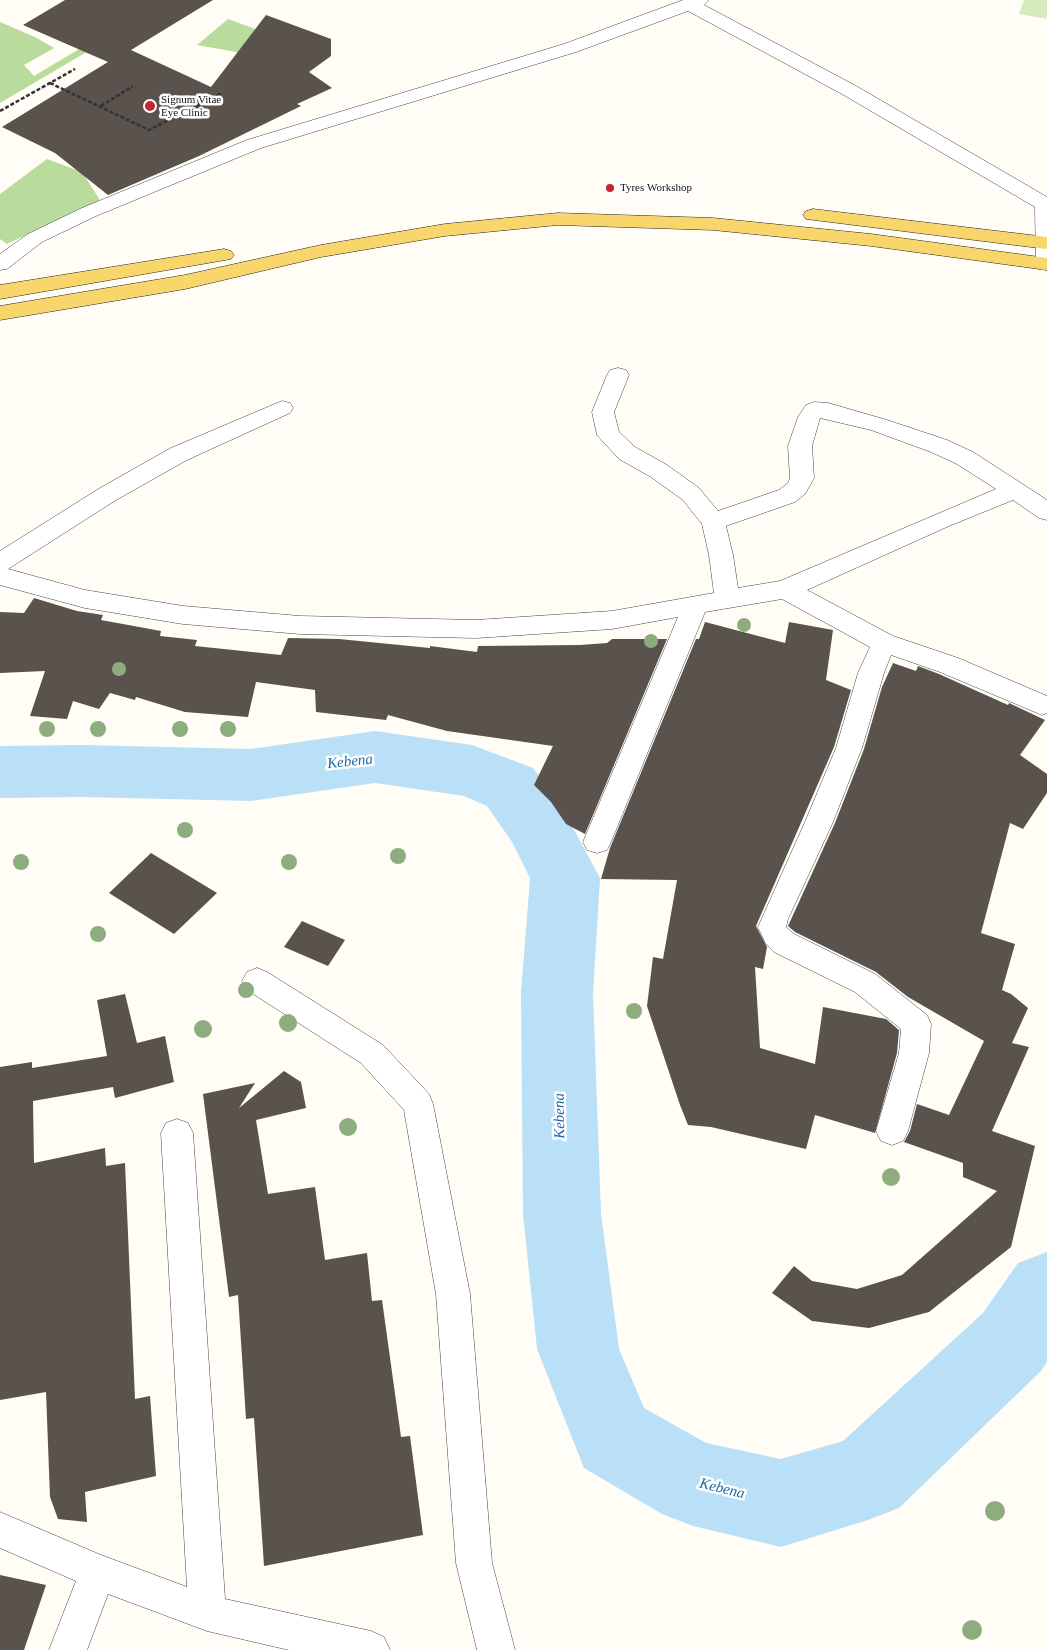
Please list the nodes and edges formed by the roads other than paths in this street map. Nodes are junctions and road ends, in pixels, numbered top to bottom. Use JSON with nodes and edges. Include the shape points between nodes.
{"nodes":[{"id":1,"x":695,"y":2,"type":"edge"},
{"id":2,"x":1046,"y":205,"type":"edge"},
{"id":3,"x":1046,"y":243,"type":"edge"},
{"id":4,"x":0,"y":264,"type":"edge"},
{"id":5,"x":1047,"y":264,"type":"edge"},
{"id":6,"x":182,"y":272,"type":"junction"},
{"id":7,"x":0,"y":292,"type":"edge"},
{"id":8,"x":0,"y":313,"type":"edge"},
{"id":9,"x":618,"y":375,"type":"dead end"},
{"id":10,"x":282,"y":408,"type":"dead end"},
{"id":11,"x":1014,"y":490,"type":"junction"},
{"id":12,"x":1047,"y":512,"type":"edge"},
{"id":13,"x":713,"y":522,"type":"junction"},
{"id":14,"x":0,"y":563,"type":"edge"},
{"id":15,"x":0,"y":576,"type":"edge"},
{"id":16,"x":785,"y":589,"type":"junction"},
{"id":17,"x":727,"y":599,"type":"junction"},
{"id":18,"x":695,"y":606,"type":"junction"},
{"id":19,"x":884,"y":643,"type":"junction"},
{"id":20,"x":1042,"y":705,"type":"dead end"},
{"id":21,"x":597,"y":842,"type":"dead end"},
{"id":22,"x":257,"y":981,"type":"dead end"},
{"id":23,"x":892,"y":1131,"type":"dead end"},
{"id":24,"x":177,"y":1133,"type":"dead end"},
{"id":25,"x":0,"y":1530,"type":"edge"},
{"id":26,"x":98,"y":1572,"type":"junction"},
{"id":27,"x":207,"y":1613,"type":"junction"},
{"id":28,"x":68,"y":1650,"type":"edge"},
{"id":29,"x":371,"y":1650,"type":"edge"},
{"id":30,"x":496,"y":1650,"type":"edge"}],
"edges":[{"from":1,"to":2,"type":"street"},
{"from":1,"to":4,"type":"street","via":[[570,48],[254,144],[89,212],[36,238]]},
{"from":2,"to":3,"type":"street"},
{"from":3,"to":5,"type":"street"},
{"from":3,"to":6,"type":"main road","via":[[699,205],[542,203],[394,222]]},
{"from":5,"to":6,"type":"main road","via":[[871,240],[713,224],[558,219],[445,230]]},
{"from":6,"to":7,"type":"main road"},
{"from":6,"to":8,"type":"main road"},
{"from":9,"to":13,"type":"street","via":[[602,412],[608,435],[627,453],[692,494]]},
{"from":10,"to":14,"type":"street","via":[[179,454],[108,494]]},
{"from":11,"to":12,"type":"street"},
{"from":11,"to":13,"type":"street","via":[[965,458],[939,446],[879,425],[814,410],[800,446],[802,478],[797,488],[787,496]]},
{"from":11,"to":16,"type":"street"},
{"from":13,"to":17,"type":"street"},
{"from":15,"to":18,"type":"street","via":[[86,599],[183,615],[300,625],[476,629],[612,620]]},
{"from":16,"to":17,"type":"street"},
{"from":16,"to":19,"type":"street"},
{"from":17,"to":18,"type":"street"},
{"from":18,"to":21,"type":"street"},
{"from":19,"to":20,"type":"street","via":[[949,665]]},
{"from":19,"to":23,"type":"street","via":[[871,673],[849,748],[772,927],[784,943],[865,983],[916,1024],[914,1053]]},
{"from":22,"to":30,"type":"street","via":[[372,1054],[418,1104],[454,1294],[474,1563]]},
{"from":24,"to":27,"type":"street","via":[[200,1460]]},
{"from":25,"to":26,"type":"street"},
{"from":26,"to":27,"type":"street"},
{"from":26,"to":28,"type":"street"},
{"from":27,"to":29,"type":"street"}]}
